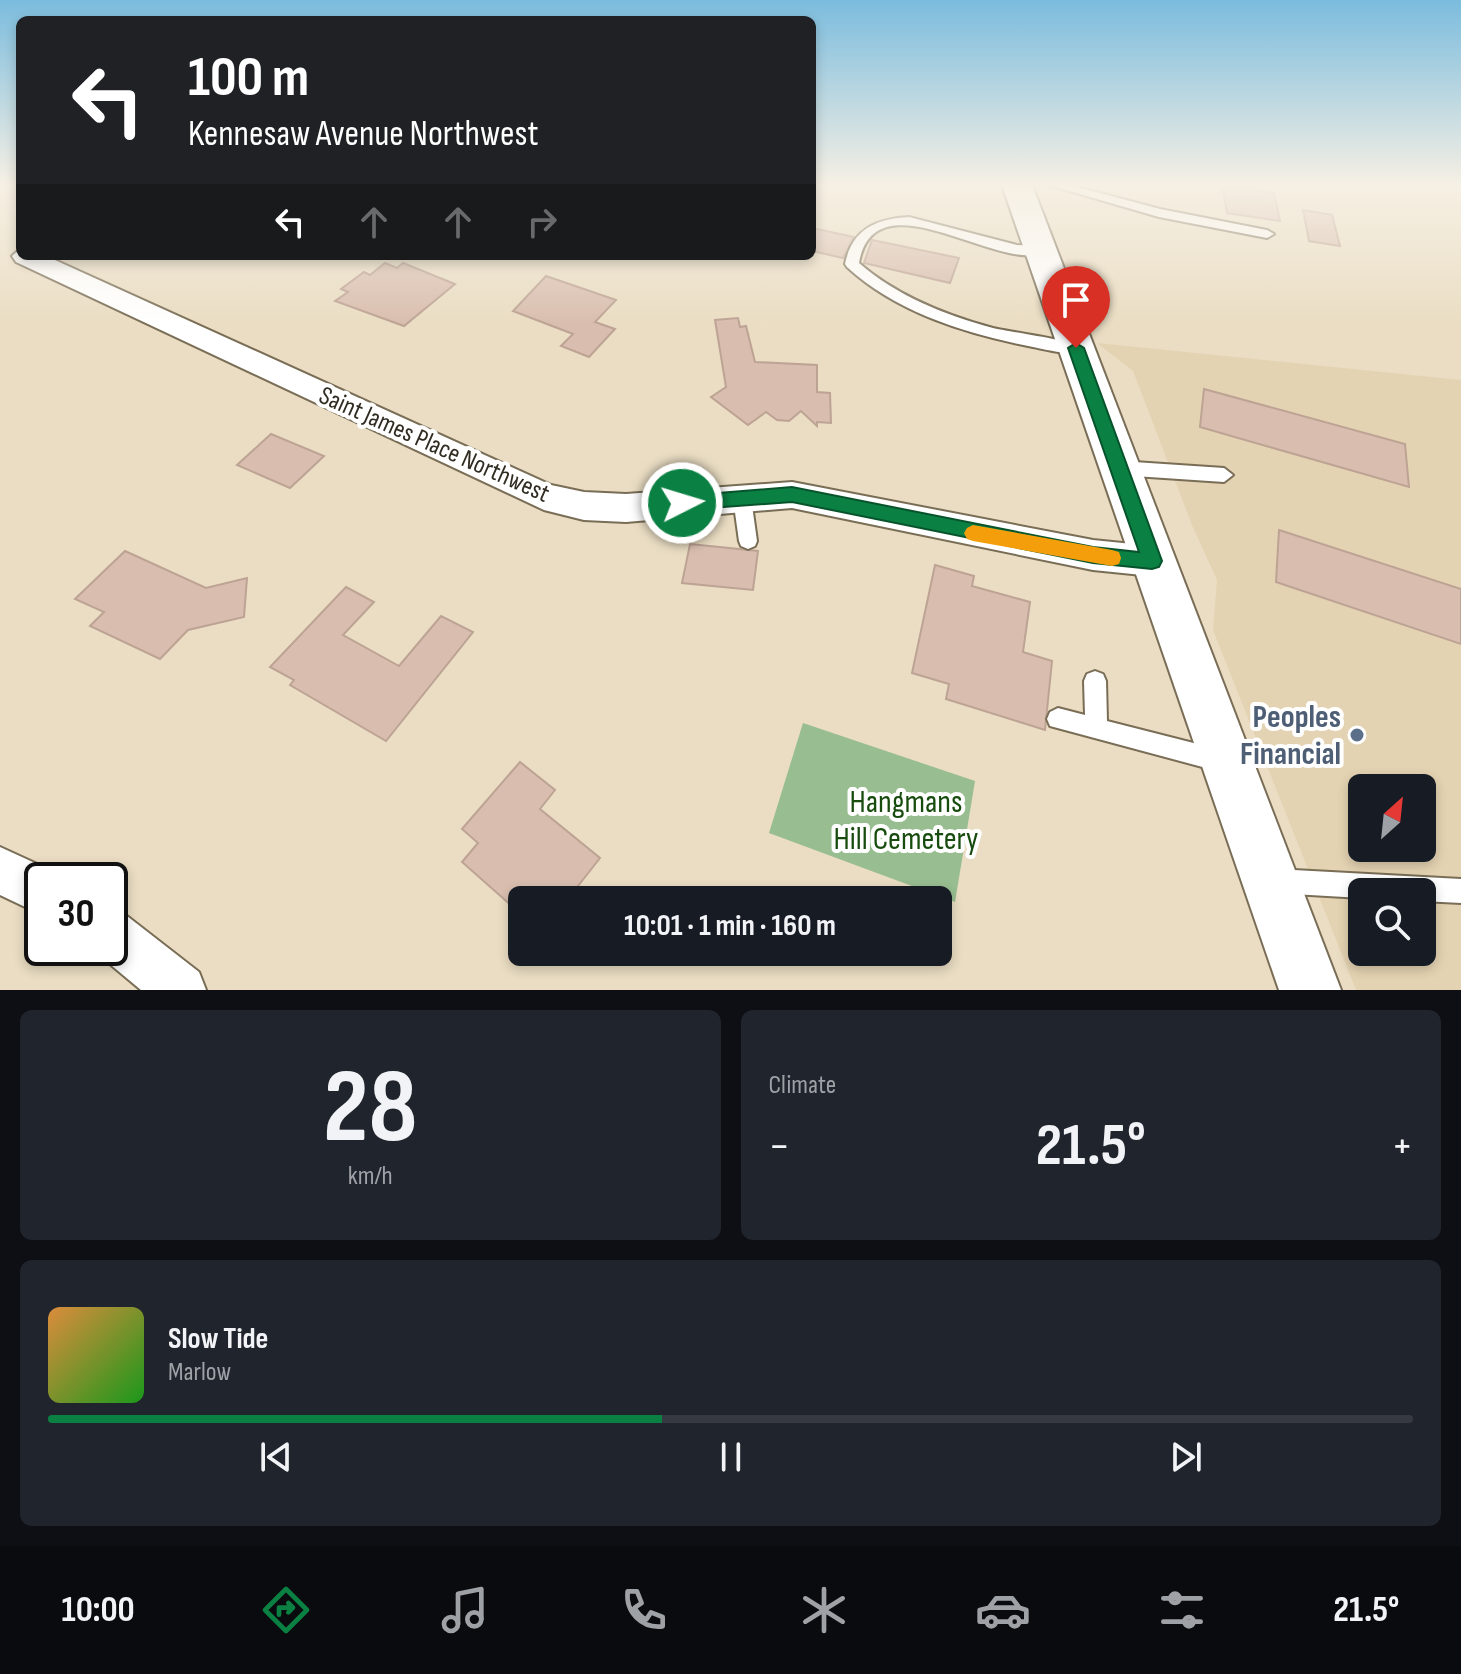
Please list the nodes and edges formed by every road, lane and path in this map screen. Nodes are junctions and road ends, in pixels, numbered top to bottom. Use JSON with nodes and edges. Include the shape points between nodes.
{"nodes":[{"id":1,"x":867,"y":231,"type":"edge"},
{"id":2,"x":948,"y":231,"type":"edge"},
{"id":3,"x":1033,"y":231,"type":"edge"},
{"id":4,"x":1253,"y":231,"type":"edge"},
{"id":5,"x":1267,"y":234,"type":"dead end"},
{"id":6,"x":1040,"y":250,"type":"junction"},
{"id":7,"x":34,"y":260,"type":"edge"},
{"id":8,"x":1076,"y":348,"type":"junction"},
{"id":9,"x":1119,"y":468,"type":"junction"},
{"id":10,"x":1224,"y":475,"type":"dead end"},
{"id":11,"x":742,"y":498,"type":"junction"},
{"id":12,"x":748,"y":541,"type":"dead end"},
{"id":13,"x":1152,"y":561,"type":"junction"},
{"id":14,"x":1095,"y":681,"type":"dead end"},
{"id":15,"x":1058,"y":719,"type":"dead end"},
{"id":16,"x":1096,"y":729,"type":"junction"},
{"id":17,"x":1226,"y":762,"type":"junction"},
{"id":18,"x":0,"y":870,"type":"edge"},
{"id":19,"x":1272,"y":881,"type":"junction"},
{"id":20,"x":24,"y":882,"type":"edge"},
{"id":21,"x":1461,"y":891,"type":"edge"},
{"id":22,"x":128,"y":947,"type":"edge"},
{"id":23,"x":181,"y":990,"type":"edge"},
{"id":24,"x":1310,"y":990,"type":"edge"}],
"edges":[{"from":1,"to":8,"type":"lane","via":[[857,243],[852,264],[874,286],[912,305],[1023,342]]},
{"from":2,"to":6,"type":"lane"},
{"from":3,"to":6,"type":"street"},
{"from":4,"to":5,"type":"lane"},
{"from":6,"to":8,"type":"street"},
{"from":7,"to":11,"type":"street","name":"Saint James Place Northwest","via":[[544,497],[626,508]]},
{"from":8,"to":9,"type":"street"},
{"from":9,"to":10,"type":"lane"},
{"from":9,"to":13,"type":"street"},
{"from":11,"to":12,"type":"lane"},
{"from":11,"to":13,"type":"street","name":"Saint James Place Northwest","via":[[820,499],[975,534]]},
{"from":13,"to":17,"type":"street"},
{"from":14,"to":16,"type":"lane"},
{"from":15,"to":16,"type":"lane"},
{"from":16,"to":17,"type":"lane"},
{"from":17,"to":19,"type":"street"},
{"from":18,"to":20,"type":"street"},
{"from":19,"to":21,"type":"lane"},
{"from":19,"to":24,"type":"street"},
{"from":22,"to":23,"type":"street"}]}
